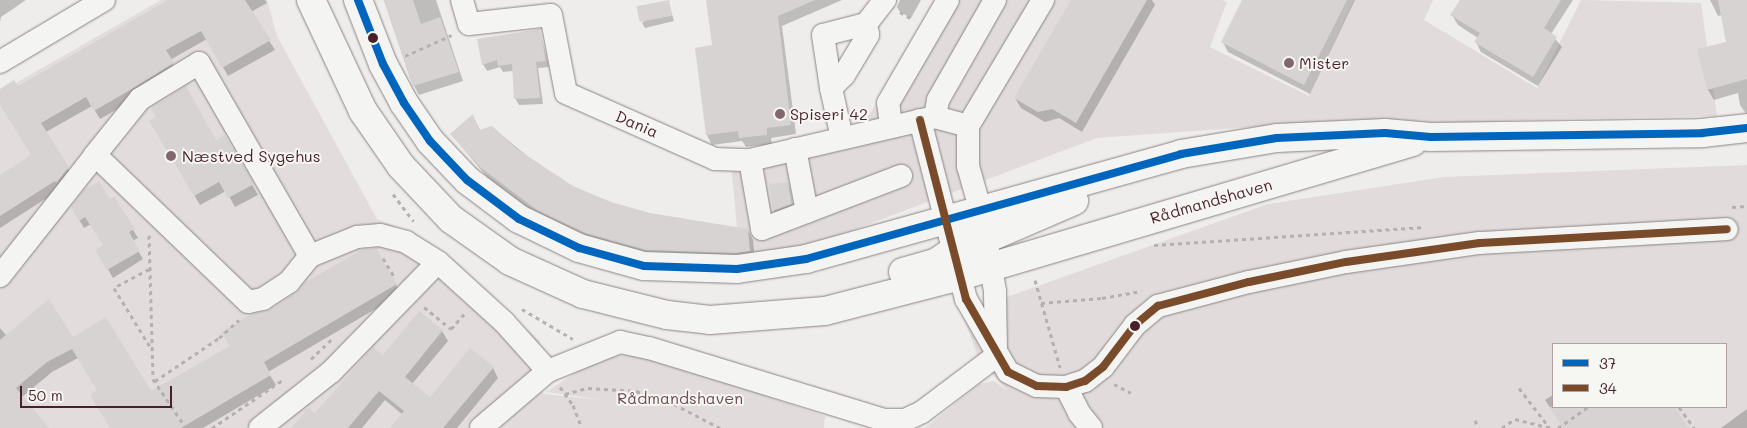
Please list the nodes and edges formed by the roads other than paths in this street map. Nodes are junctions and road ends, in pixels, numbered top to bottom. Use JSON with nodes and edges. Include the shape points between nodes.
{"nodes":[{"id":1,"x":311,"y":0,"type":"edge"},
{"id":2,"x":358,"y":0,"type":"edge"},
{"id":3,"x":462,"y":0,"type":"edge"},
{"id":4,"x":948,"y":0,"type":"edge"},
{"id":5,"x":996,"y":0,"type":"edge"},
{"id":6,"x":1043,"y":0,"type":"edge"},
{"id":7,"x":885,"y":1,"type":"edge"},
{"id":8,"x":95,"y":2,"type":"edge"},
{"id":9,"x":866,"y":24,"type":"junction"},
{"id":10,"x":0,"y":62,"type":"edge"},
{"id":11,"x":831,"y":88,"type":"junction"},
{"id":12,"x":927,"y":119,"type":"junction"},
{"id":13,"x":891,"y":126,"type":"junction"},
{"id":14,"x":968,"y":126,"type":"junction"},
{"id":15,"x":1747,"y":128,"type":"edge"},
{"id":16,"x":1431,"y":137,"type":"junction"},
{"id":17,"x":842,"y":138,"type":"junction"},
{"id":18,"x":794,"y":149,"type":"junction"},
{"id":19,"x":1181,"y":154,"type":"junction"},
{"id":20,"x":95,"y":155,"type":"junction"},
{"id":21,"x":750,"y":160,"type":"junction"},
{"id":22,"x":901,"y":176,"type":"dead end"},
{"id":23,"x":807,"y":212,"type":"junction"},
{"id":24,"x":981,"y":212,"type":"junction"},
{"id":25,"x":947,"y":221,"type":"junction"},
{"id":26,"x":1726,"y":229,"type":"dead end"},
{"id":27,"x":986,"y":239,"type":"junction"},
{"id":28,"x":310,"y":256,"type":"junction"},
{"id":29,"x":438,"y":262,"type":"junction"},
{"id":30,"x":957,"y":263,"type":"junction"},
{"id":31,"x":991,"y":266,"type":"junction"},
{"id":32,"x":0,"y":276,"type":"edge"},
{"id":33,"x":996,"y":356,"type":"junction"},
{"id":34,"x":548,"y":371,"type":"junction"},
{"id":35,"x":1066,"y":387,"type":"junction"},
{"id":36,"x":260,"y":428,"type":"edge"},
{"id":37,"x":481,"y":428,"type":"edge"},
{"id":38,"x":1091,"y":428,"type":"edge"}],
"edges":[{"from":1,"to":30,"type":"main road","name":"Rådmandshaven","via":[[362,111],[401,166],[451,219],[510,261],[583,294],[667,314],[710,320],[781,315],[825,311]]},
{"from":2,"to":25,"type":"main road","name":"Rådmandshaven","via":[[383,64],[430,141],[467,180],[519,219],[578,248],[644,266],[736,269],[797,260]]},
{"from":3,"to":21,"type":"street","name":"Dania","via":[[469,24],[551,15],[566,93],[715,159]]},
{"from":4,"to":13,"type":"street","via":[[888,103]]},
{"from":5,"to":12,"type":"street"},
{"from":6,"to":14,"type":"street"},
{"from":7,"to":9,"type":"street"},
{"from":8,"to":10,"type":"street"},
{"from":9,"to":11,"type":"street","via":[[868,35],[844,75]]},
{"from":9,"to":11,"type":"street","via":[[823,35]]},
{"from":11,"to":17,"type":"street"},
{"from":12,"to":13,"type":"street","name":"Dania"},
{"from":12,"to":14,"type":"street","name":"Dania"},
{"from":12,"to":25,"type":"street"},
{"from":13,"to":17,"type":"street","name":"Dania"},
{"from":14,"to":24,"type":"street","via":[[968,166]]},
{"from":15,"to":16,"type":"main road","name":"Rådmandshaven","via":[[1702,133]]},
{"from":16,"to":19,"type":"main road","name":"Rådmandshaven","via":[[1386,133],[1277,138]]},
{"from":16,"to":31,"type":"main road","name":"Rådmandshaven"},
{"from":17,"to":18,"type":"street","name":"Dania"},
{"from":18,"to":21,"type":"street","name":"Dania"},
{"from":18,"to":23,"type":"street"},
{"from":19,"to":24,"type":"main road","name":"Rådmandshaven"},
{"from":19,"to":27,"type":"main road"},
{"from":20,"to":28,"type":"street","via":[[248,302],[263,298],[289,282]]},
{"from":20,"to":28,"type":"street","via":[[140,99],[200,63]]},
{"from":20,"to":32,"type":"street"},
{"from":21,"to":23,"type":"street","via":[[762,229]]},
{"from":22,"to":23,"type":"street"},
{"from":24,"to":25,"type":"main road","name":"Rådmandshaven"},
{"from":24,"to":27,"type":"street"},
{"from":24,"to":30,"type":"main road"},
{"from":25,"to":30,"type":"street"},
{"from":26,"to":35,"type":"street","via":[[1480,244],[1346,262],[1249,282],[1158,306],[1135,325],[1102,367],[1085,381]]},
{"from":27,"to":30,"type":"main road"},
{"from":27,"to":31,"type":"street"},
{"from":28,"to":29,"type":"street","via":[[370,235],[390,236],[406,242]]},
{"from":29,"to":34,"type":"street","via":[[504,322]]},
{"from":29,"to":36,"type":"street","via":[[331,372]]},
{"from":30,"to":31,"type":"main road","name":"Rådmandshaven"},
{"from":30,"to":33,"type":"street","via":[[966,299]]},
{"from":31,"to":33,"type":"street"},
{"from":33,"to":34,"type":"street","via":[[922,412],[904,420],[884,420],[620,342]]},
{"from":33,"to":35,"type":"street","via":[[1008,372],[1028,384]]},
{"from":34,"to":37,"type":"street"},
{"from":35,"to":38,"type":"street"}]}
